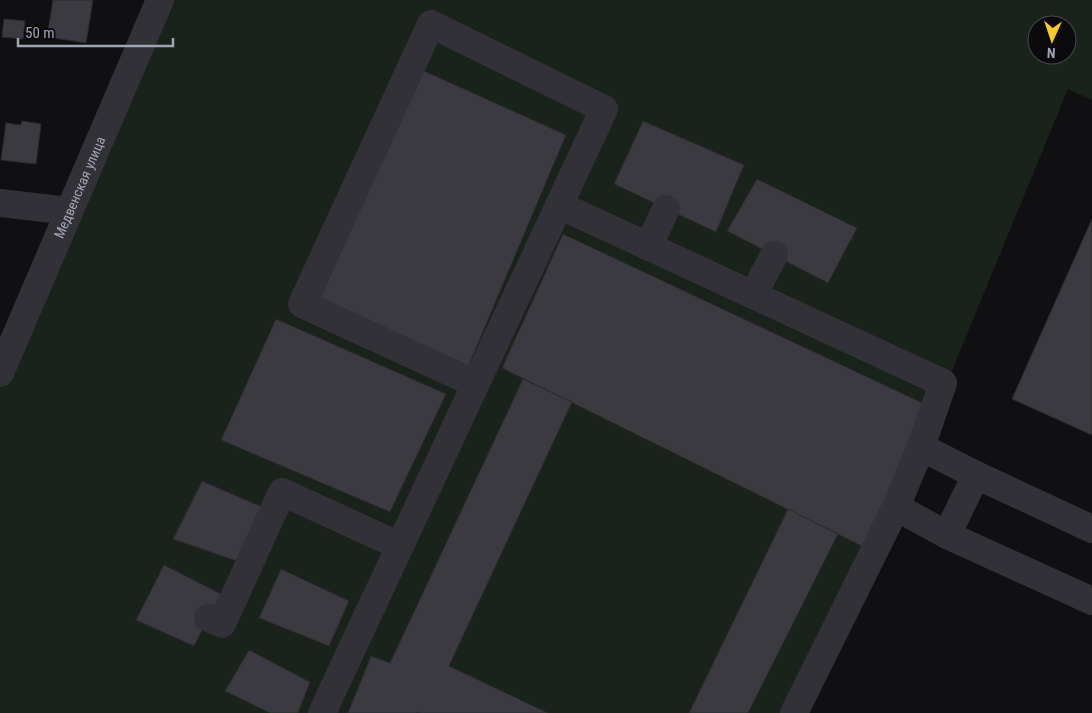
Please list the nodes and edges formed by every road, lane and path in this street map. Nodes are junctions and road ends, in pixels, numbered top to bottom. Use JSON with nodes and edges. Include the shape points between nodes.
{"nodes":[{"id":1,"x":160,"y":0,"type":"edge"},
{"id":2,"x":0,"y":203,"type":"edge"},
{"id":3,"x":559,"y":205,"type":"junction"},
{"id":4,"x":666,"y":209,"type":"dead end"},
{"id":5,"x":69,"y":211,"type":"junction"},
{"id":6,"x":648,"y":247,"type":"junction"},
{"id":7,"x":774,"y":255,"type":"dead end"},
{"id":8,"x":753,"y":295,"type":"junction"},
{"id":9,"x":0,"y":374,"type":"edge"},
{"id":10,"x":476,"y":384,"type":"junction"},
{"id":11,"x":920,"y":447,"type":"junction"},
{"id":12,"x":976,"y":475,"type":"junction"},
{"id":13,"x":896,"y":507,"type":"junction"},
{"id":14,"x":1092,"y":529,"type":"edge"},
{"id":15,"x":948,"y":535,"type":"junction"},
{"id":16,"x":400,"y":546,"type":"junction"},
{"id":17,"x":1092,"y":601,"type":"edge"},
{"id":18,"x":208,"y":618,"type":"dead end"},
{"id":19,"x":322,"y":713,"type":"edge"},
{"id":20,"x":794,"y":713,"type":"edge"}],
"edges":[{"from":1,"to":5,"type":"street","name":"Медвенская улица"},
{"from":2,"to":5,"type":"street"},
{"from":3,"to":6,"type":"street"},
{"from":3,"to":10,"type":"street"},
{"from":3,"to":10,"type":"street","via":[[604,109],[431,24],[302,304]]},
{"from":4,"to":6,"type":"street"},
{"from":5,"to":9,"type":"street","name":"Медвенская улица"},
{"from":6,"to":8,"type":"street"},
{"from":7,"to":8,"type":"street"},
{"from":8,"to":11,"type":"street","via":[[943,383]]},
{"from":10,"to":16,"type":"street"},
{"from":11,"to":12,"type":"street"},
{"from":11,"to":13,"type":"street"},
{"from":12,"to":14,"type":"street"},
{"from":12,"to":15,"type":"street"},
{"from":13,"to":15,"type":"street"},
{"from":13,"to":20,"type":"street"},
{"from":15,"to":17,"type":"street"},
{"from":16,"to":18,"type":"street","via":[[282,492],[255,538],[222,624]]},
{"from":16,"to":19,"type":"street"}]}
